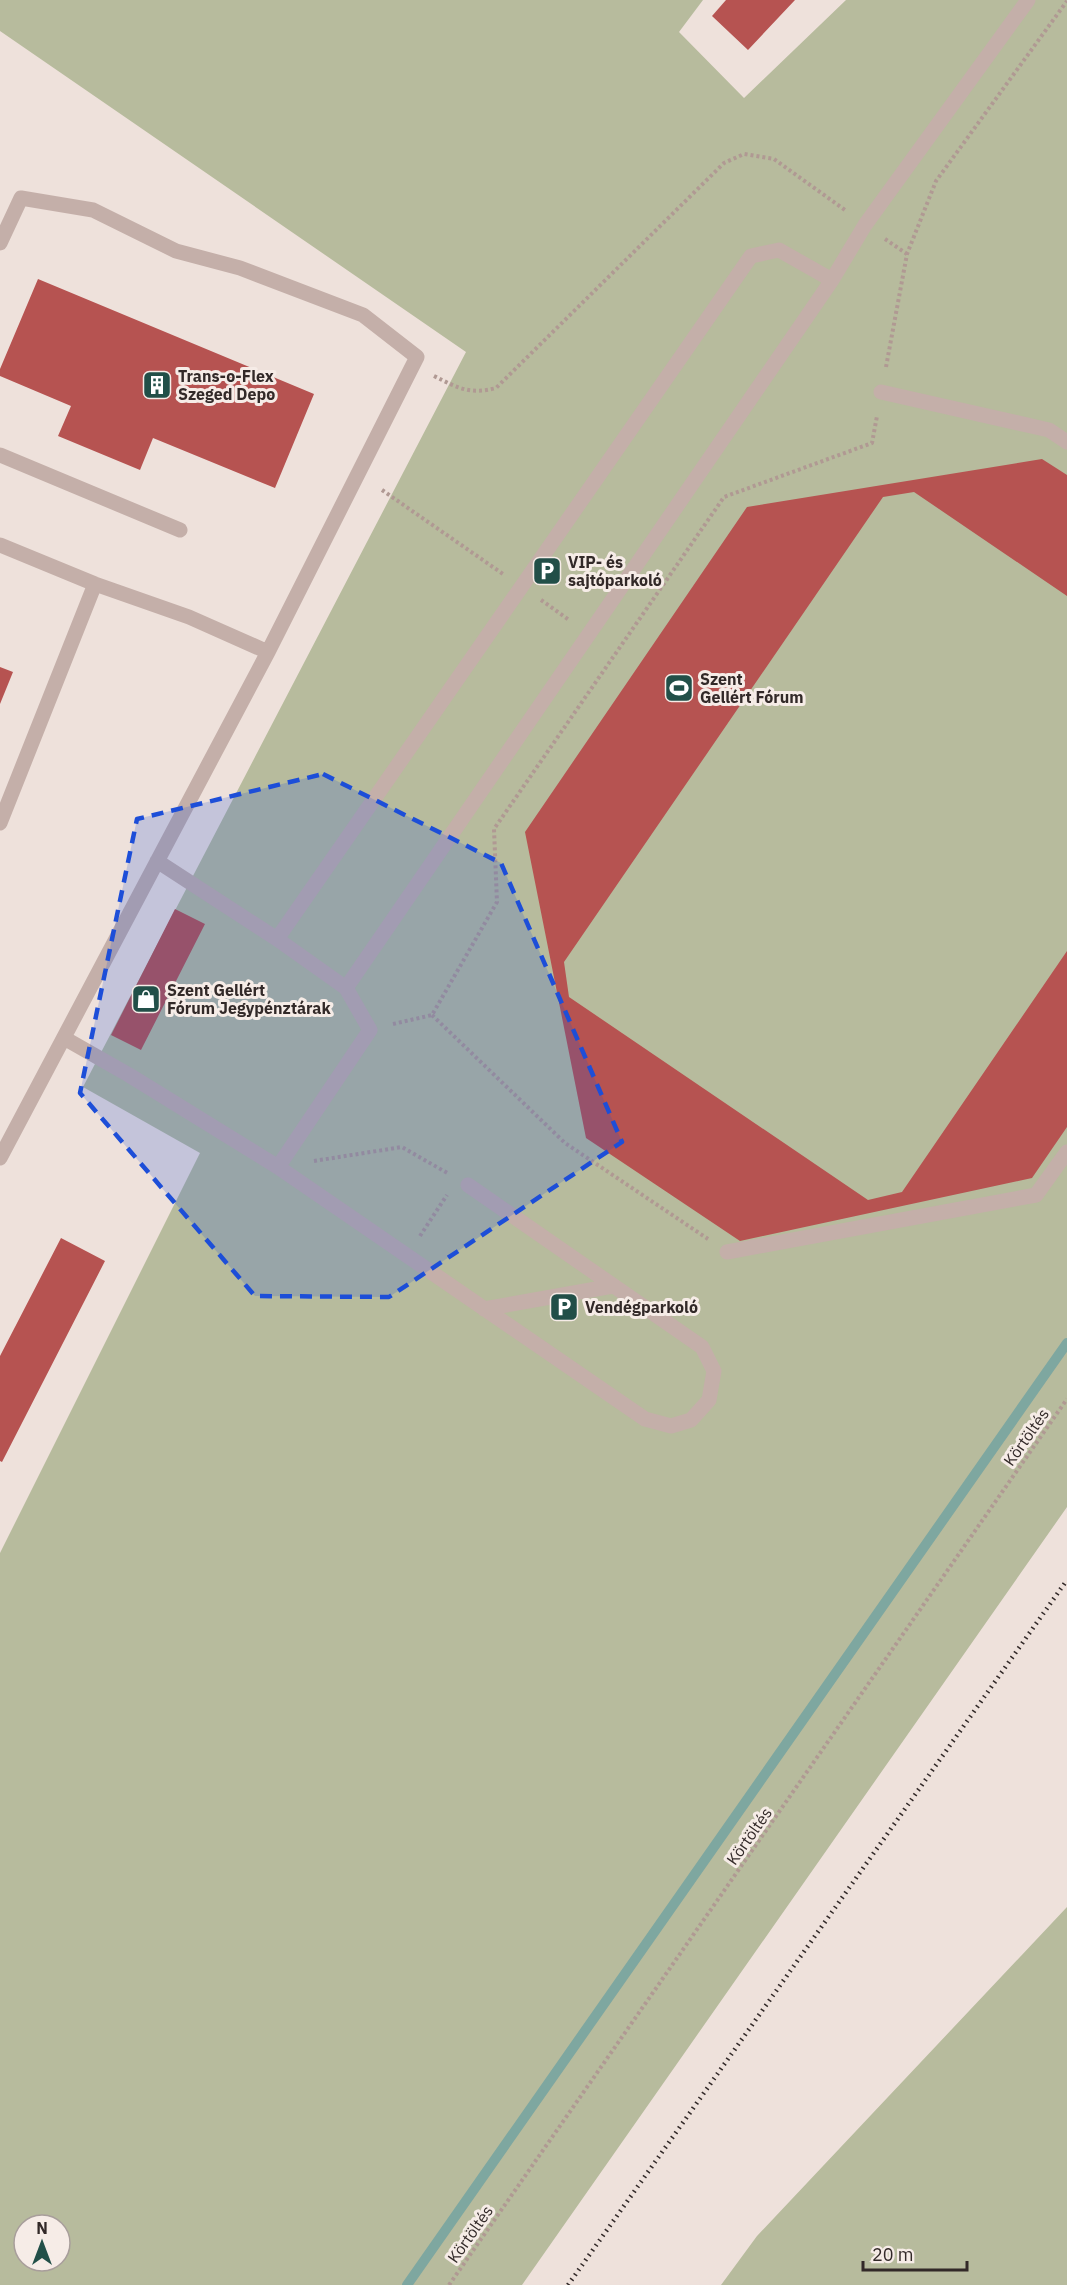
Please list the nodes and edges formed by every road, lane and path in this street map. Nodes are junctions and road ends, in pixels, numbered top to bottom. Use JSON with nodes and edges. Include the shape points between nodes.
{"nodes":[{"id":1,"x":1028,"y":0,"type":"edge"},
{"id":2,"x":1067,"y":1,"type":"edge"},
{"id":3,"x":865,"y":225,"type":"junction"},
{"id":4,"x":0,"y":243,"type":"edge"},
{"id":5,"x":832,"y":280,"type":"junction"},
{"id":6,"x":449,"y":384,"type":"dead end"},
{"id":7,"x":881,"y":392,"type":"junction"},
{"id":8,"x":1067,"y":442,"type":"edge"},
{"id":9,"x":0,"y":455,"type":"edge"},
{"id":10,"x":382,"y":490,"type":"dead end"},
{"id":11,"x":391,"y":496,"type":"dead end"},
{"id":12,"x":180,"y":530,"type":"dead end"},
{"id":13,"x":0,"y":544,"type":"edge"},
{"id":14,"x":95,"y":584,"type":"junction"},
{"id":15,"x":267,"y":651,"type":"junction"},
{"id":16,"x":0,"y":823,"type":"edge"},
{"id":17,"x":157,"y":861,"type":"junction"},
{"id":18,"x":278,"y":939,"type":"junction"},
{"id":19,"x":346,"y":988,"type":"junction"},
{"id":20,"x":432,"y":1015,"type":"junction"},
{"id":21,"x":370,"y":1030,"type":"junction"},
{"id":22,"x":64,"y":1038,"type":"junction"},
{"id":23,"x":1067,"y":1152,"type":"edge"},
{"id":24,"x":0,"y":1158,"type":"edge"},
{"id":25,"x":278,"y":1167,"type":"junction"},
{"id":26,"x":463,"y":1182,"type":"junction"},
{"id":27,"x":727,"y":1252,"type":"joint"},
{"id":28,"x":407,"y":1256,"type":"junction"},
{"id":29,"x":613,"y":1286,"type":"junction"},
{"id":30,"x":484,"y":1309,"type":"junction"},
{"id":31,"x":1067,"y":1399,"type":"edge"},
{"id":32,"x":449,"y":2285,"type":"edge"}],
"edges":[{"from":1,"to":3,"type":"lane"},
{"from":2,"to":7,"type":"path","via":[[936,181],[907,254]]},
{"from":3,"to":5,"type":"lane"},
{"from":3,"to":6,"type":"path","via":[[774,159],[744,154],[724,163],[496,388],[480,392]]},
{"from":4,"to":15,"type":"lane","via":[[21,198],[93,210],[176,251],[240,268],[363,315],[417,357]]},
{"from":5,"to":18,"type":"lane","via":[[779,250],[751,256]]},
{"from":5,"to":19,"type":"lane"},
{"from":7,"to":8,"type":"lane","via":[[1049,430]]},
{"from":7,"to":20,"type":"path","via":[[872,443],[724,497],[495,829],[497,902]]},
{"from":9,"to":12,"type":"lane"},
{"from":10,"to":11,"type":"path"},
{"from":13,"to":14,"type":"lane"},
{"from":14,"to":15,"type":"lane","via":[[189,617]]},
{"from":14,"to":16,"type":"lane"},
{"from":15,"to":17,"type":"lane"},
{"from":17,"to":18,"type":"lane"},
{"from":17,"to":22,"type":"lane"},
{"from":18,"to":19,"type":"lane"},
{"from":19,"to":21,"type":"lane"},
{"from":20,"to":21,"type":"path"},
{"from":20,"to":27,"type":"path","via":[[565,1143]]},
{"from":21,"to":25,"type":"lane"},
{"from":22,"to":24,"type":"lane"},
{"from":22,"to":25,"type":"lane"},
{"from":23,"to":27,"type":"lane","via":[[1036,1195]]},
{"from":25,"to":26,"type":"path","via":[[402,1148]]},
{"from":25,"to":28,"type":"lane"},
{"from":26,"to":28,"type":"path"},
{"from":26,"to":29,"type":"lane"},
{"from":28,"to":30,"type":"lane"},
{"from":29,"to":30,"type":"lane"},
{"from":29,"to":30,"type":"lane","via":[[702,1347],[714,1371],[709,1400],[691,1420],[671,1426],[645,1419]]},
{"from":31,"to":32,"type":"path","name":"Körtöltés"}]}
